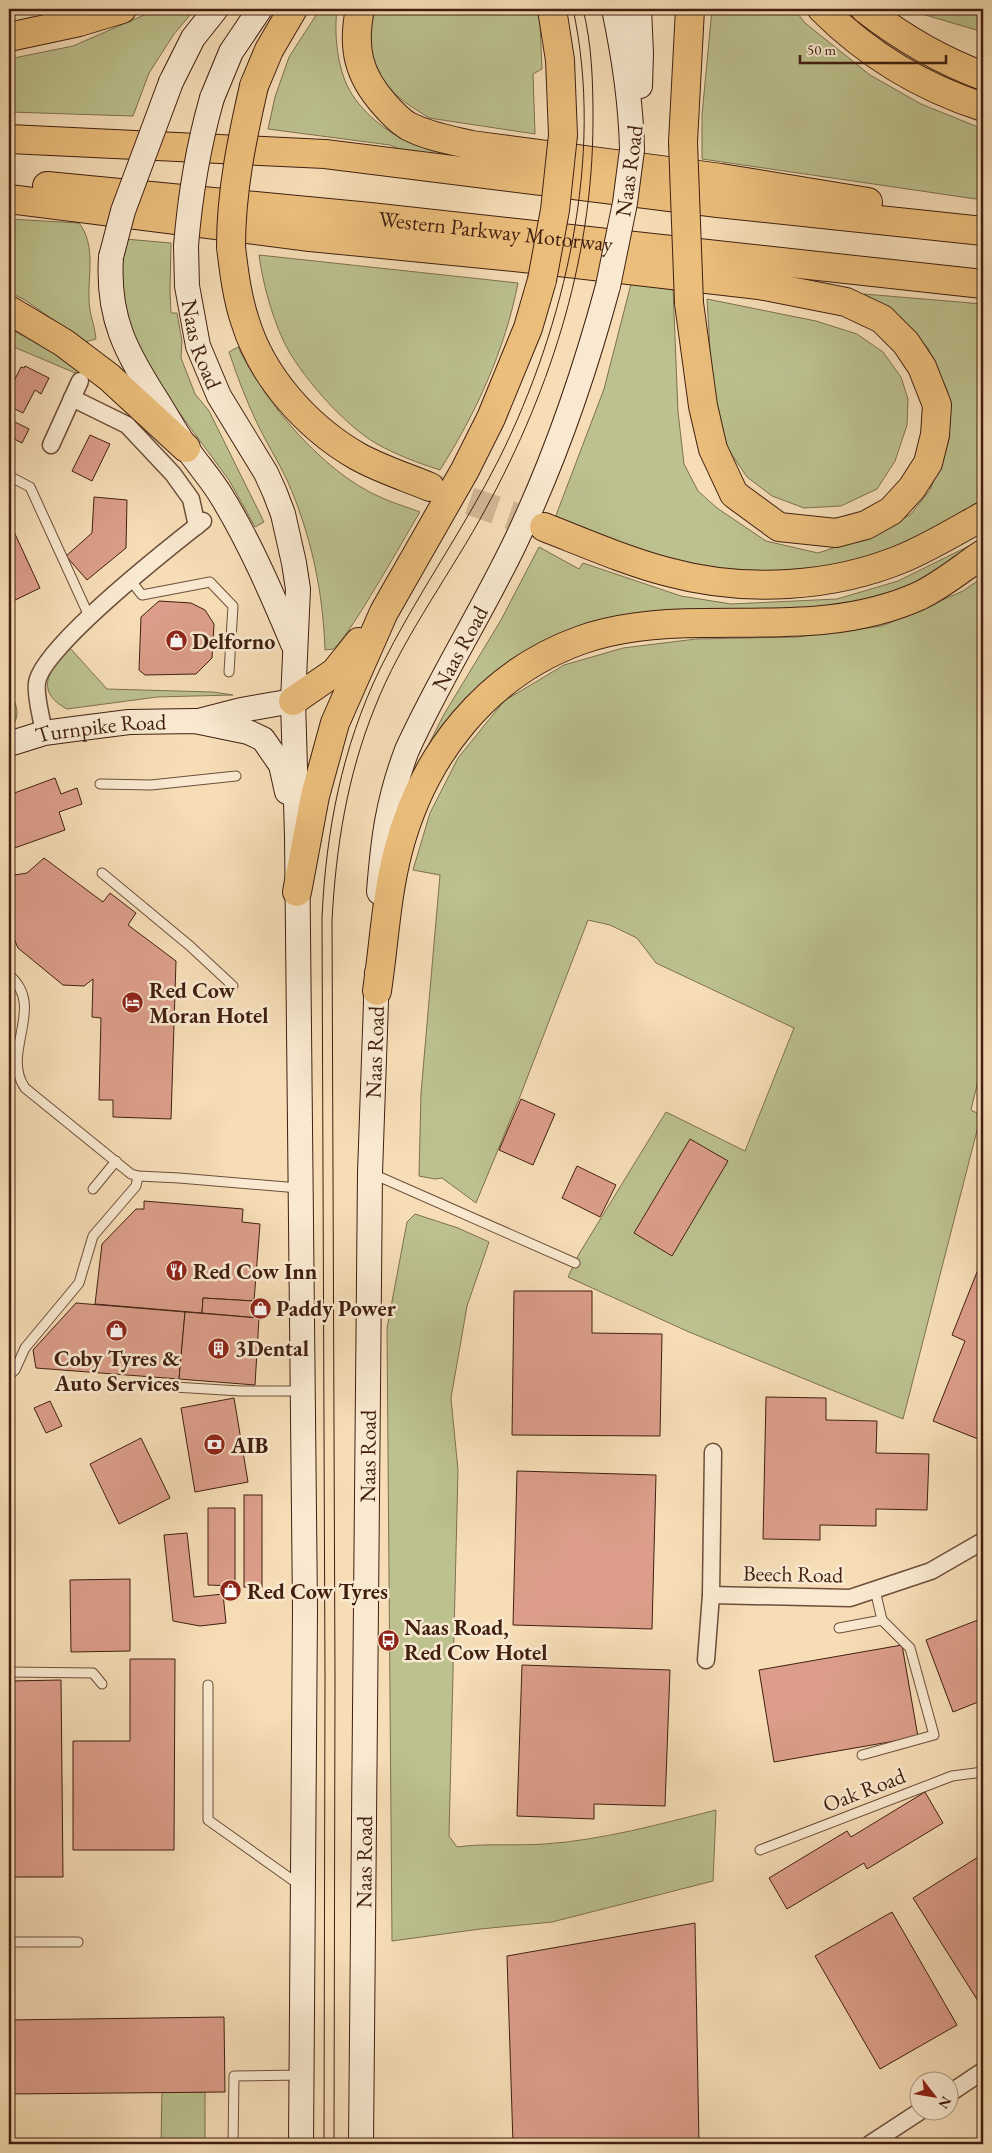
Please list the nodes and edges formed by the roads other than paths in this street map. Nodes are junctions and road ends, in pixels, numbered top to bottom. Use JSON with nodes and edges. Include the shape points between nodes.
{"nodes":[{"id":1,"x":122,"y":9,"type":"edge"},
{"id":2,"x":216,"y":9,"type":"edge"},
{"id":3,"x":260,"y":9,"type":"edge"},
{"id":4,"x":293,"y":9,"type":"edge"},
{"id":5,"x":360,"y":9,"type":"edge"},
{"id":6,"x":552,"y":9,"type":"edge"},
{"id":7,"x":614,"y":9,"type":"edge"},
{"id":8,"x":639,"y":9,"type":"edge"},
{"id":9,"x":645,"y":9,"type":"edge"},
{"id":10,"x":822,"y":9,"type":"edge"},
{"id":11,"x":865,"y":9,"type":"edge"},
{"id":12,"x":689,"y":15,"type":"edge"},
{"id":13,"x":9,"y":37,"type":"edge"},
{"id":14,"x":983,"y":76,"type":"edge"},
{"id":15,"x":640,"y":86,"type":"junction"},
{"id":16,"x":983,"y":107,"type":"edge"},
{"id":17,"x":9,"y":139,"type":"edge"},
{"id":18,"x":632,"y":150,"type":"junction"},
{"id":19,"x":9,"y":182,"type":"edge"},
{"id":20,"x":9,"y":199,"type":"edge"},
{"id":21,"x":983,"y":220,"type":"edge"},
{"id":22,"x":983,"y":231,"type":"edge"},
{"id":23,"x":983,"y":284,"type":"edge"},
{"id":24,"x":9,"y":310,"type":"edge"},
{"id":25,"x":80,"y":381,"type":"dead end"},
{"id":26,"x":72,"y":398,"type":"junction"},
{"id":27,"x":52,"y":445,"type":"dead end"},
{"id":28,"x":186,"y":448,"type":"junction"},
{"id":29,"x":9,"y":476,"type":"edge"},
{"id":30,"x":430,"y":487,"type":"tunnel mouth"},
{"id":31,"x":983,"y":516,"type":"edge"},
{"id":32,"x":544,"y":527,"type":"tunnel mouth"},
{"id":33,"x":983,"y":554,"type":"edge"},
{"id":34,"x":131,"y":580,"type":"junction"},
{"id":35,"x":384,"y":612,"type":"junction"},
{"id":36,"x":89,"y":616,"type":"junction"},
{"id":37,"x":294,"y":654,"type":"junction"},
{"id":38,"x":229,"y":672,"type":"dead end"},
{"id":39,"x":293,"y":702,"type":"junction"},
{"id":40,"x":241,"y":710,"type":"junction"},
{"id":41,"x":195,"y":721,"type":"junction"},
{"id":42,"x":44,"y":733,"type":"junction"},
{"id":43,"x":9,"y":744,"type":"edge"},
{"id":44,"x":236,"y":776,"type":"dead end"},
{"id":45,"x":100,"y":784,"type":"dead end"},
{"id":46,"x":297,"y":836,"type":"junction"},
{"id":47,"x":102,"y":873,"type":"dead end"},
{"id":48,"x":297,"y":892,"type":"junction"},
{"id":49,"x":9,"y":975,"type":"edge"},
{"id":50,"x":233,"y":986,"type":"dead end"},
{"id":51,"x":377,"y":991,"type":"junction"},
{"id":52,"x":116,"y":1162,"type":"junction"},
{"id":53,"x":370,"y":1173,"type":"junction"},
{"id":54,"x":138,"y":1176,"type":"junction"},
{"id":55,"x":300,"y":1188,"type":"junction"},
{"id":56,"x":93,"y":1189,"type":"dead end"},
{"id":57,"x":575,"y":1263,"type":"dead end"},
{"id":58,"x":9,"y":1375,"type":"edge"},
{"id":59,"x":174,"y":1387,"type":"dead end"},
{"id":60,"x":302,"y":1391,"type":"junction"},
{"id":61,"x":713,"y":1452,"type":"dead end"},
{"id":62,"x":983,"y":1541,"type":"edge"},
{"id":63,"x":875,"y":1590,"type":"junction"},
{"id":64,"x":711,"y":1595,"type":"junction"},
{"id":65,"x":882,"y":1620,"type":"junction"},
{"id":66,"x":839,"y":1628,"type":"dead end"},
{"id":67,"x":706,"y":1660,"type":"dead end"},
{"id":68,"x":9,"y":1672,"type":"edge"},
{"id":69,"x":102,"y":1684,"type":"dead end"},
{"id":70,"x":208,"y":1685,"type":"dead end"},
{"id":71,"x":862,"y":1755,"type":"dead end"},
{"id":72,"x":983,"y":1772,"type":"edge"},
{"id":73,"x":760,"y":1850,"type":"dead end"},
{"id":74,"x":303,"y":1888,"type":"junction"},
{"id":75,"x":9,"y":1942,"type":"edge"},
{"id":76,"x":78,"y":1942,"type":"dead end"},
{"id":77,"x":983,"y":2071,"type":"edge"},
{"id":78,"x":301,"y":2076,"type":"junction"},
{"id":79,"x":960,"y":2086,"type":"edge"},
{"id":80,"x":910,"y":2118,"type":"edge"},
{"id":81,"x":233,"y":2144,"type":"edge"},
{"id":82,"x":301,"y":2144,"type":"edge"},
{"id":83,"x":361,"y":2144,"type":"edge"},
{"id":84,"x":870,"y":2144,"type":"edge"}],
"edges":[{"from":1,"to":13,"type":"highway","via":[[80,22]]},
{"from":2,"to":28,"type":"main road","bridge":true,"via":[[193,38],[171,82],[123,210],[110,278],[116,320],[124,345]]},
{"from":3,"to":37,"type":"main road","name":"Naas Road","bridge":true,"via":[[231,52],[212,98],[202,134],[189,209],[186,246],[188,294],[201,354],[219,396],[266,473],[283,514],[298,589]]},
{"from":4,"to":30,"type":"highway","bridge":true,"via":[[269,50],[254,86],[234,183],[231,246],[235,284],[245,323],[267,370],[313,424],[358,456]]},
{"from":5,"to":21,"type":"highway","via":[[356,31],[358,62],[372,90],[407,125],[432,135],[471,146],[720,178]]},
{"from":6,"to":35,"type":"highway","bridge":true,"via":[[560,60],[563,135],[555,210],[542,280],[528,328],[490,418],[465,470]]},
{"from":7,"to":18,"type":"main road","via":[[627,74]]},
{"from":8,"to":15,"type":"main road","name":"Naas Road"},
{"from":9,"to":15,"type":"main road"},
{"from":10,"to":16,"type":"highway","via":[[840,27],[896,68],[929,86]]},
{"from":11,"to":14,"type":"highway","via":[[913,43]]},
{"from":12,"to":20,"type":"highway","bridge":true,"via":[[683,142],[689,303],[703,406],[713,449],[734,494],[779,527],[836,533],[866,525],[891,511],[912,488],[928,463],[935,435],[937,405],[922,368],[906,343],[882,318],[846,302],[759,285],[533,259],[310,237]]},
{"from":15,"to":18,"type":"main road","name":"Naas Road"},
{"from":17,"to":22,"type":"highway","via":[[325,154],[708,202]]},
{"from":18,"to":51,"type":"main road","name":"Naas Road","bridge":true,"via":[[608,286],[575,398],[537,495],[496,580],[420,721],[395,781],[383,838],[378,901]]},
{"from":19,"to":23,"type":"highway","name":"Western Parkway Motorway","via":[[370,217]]},
{"from":24,"to":28,"type":"highway","via":[[64,342],[110,377]]},
{"from":25,"to":26,"type":"street"},
{"from":26,"to":27,"type":"street"},
{"from":26,"to":34,"type":"street","via":[[127,425],[173,474],[191,499],[200,524]]},
{"from":28,"to":37,"type":"main road","via":[[221,495],[240,530],[267,584]]},
{"from":29,"to":36,"type":"lane","via":[[30,487]]},
{"from":31,"to":32,"type":"highway","via":[[906,557],[870,570],[786,584],[724,582],[668,572]]},
{"from":33,"to":51,"type":"highway","via":[[919,596],[859,615],[780,624],[687,623],[630,628],[572,643],[513,675],[458,726],[421,788],[398,851]]},
{"from":34,"to":36,"type":"street"},
{"from":34,"to":38,"type":"lane","via":[[142,595],[210,582],[233,606]]},
{"from":35,"to":39,"type":"highway","via":[[335,672]]},
{"from":35,"to":48,"type":"highway","via":[[326,751]]},
{"from":36,"to":42,"type":"street","via":[[46,662],[37,683]]},
{"from":37,"to":39,"type":"main road","name":"Naas Road"},
{"from":37,"to":40,"type":"main road","via":[[282,681]]},
{"from":39,"to":40,"type":"main road"},
{"from":39,"to":46,"type":"main road","name":"Naas Road"},
{"from":40,"to":41,"type":"main road"},
{"from":41,"to":42,"type":"main road","name":"Turnpike Road","via":[[129,722]]},
{"from":41,"to":46,"type":"main road","via":[[248,732],[263,739],[281,765]]},
{"from":42,"to":43,"type":"main road","name":"Turnpike Road"},
{"from":44,"to":45,"type":"lane","via":[[151,785]]},
{"from":46,"to":48,"type":"main road","name":"Naas Road"},
{"from":47,"to":50,"type":"lane"},
{"from":48,"to":55,"type":"main road","name":"Naas Road"},
{"from":49,"to":52,"type":"lane","via":[[24,996],[15,1070],[18,1079]]},
{"from":51,"to":53,"type":"main road","name":"Naas Road"},
{"from":52,"to":54,"type":"lane"},
{"from":52,"to":56,"type":"lane"},
{"from":53,"to":57,"type":"lane"},
{"from":53,"to":83,"type":"main road","name":"Naas Road"},
{"from":54,"to":55,"type":"lane"},
{"from":54,"to":58,"type":"lane","via":[[136,1186],[93,1236],[79,1283],[25,1348],[15,1370]]},
{"from":55,"to":60,"type":"main road","name":"Naas Road"},
{"from":59,"to":60,"type":"lane"},
{"from":60,"to":74,"type":"main road","name":"Naas Road","via":[[305,1609]]},
{"from":61,"to":64,"type":"street"},
{"from":62,"to":63,"type":"street","name":"Beech Road","via":[[931,1571]]},
{"from":63,"to":64,"type":"street","name":"Beech Road","via":[[850,1598]]},
{"from":63,"to":65,"type":"lane"},
{"from":64,"to":67,"type":"street"},
{"from":65,"to":66,"type":"lane"},
{"from":65,"to":71,"type":"lane","via":[[910,1648],[934,1735]]},
{"from":68,"to":69,"type":"lane","via":[[93,1673]]},
{"from":70,"to":74,"type":"lane","via":[[208,1820]]},
{"from":72,"to":73,"type":"lane","name":"Oak Road","via":[[952,1776]]},
{"from":74,"to":78,"type":"main road","name":"Naas Road"},
{"from":75,"to":76,"type":"lane"},
{"from":77,"to":79,"type":"street"},
{"from":78,"to":81,"type":"lane","via":[[234,2076]]},
{"from":78,"to":82,"type":"main road","name":"Naas Road"},
{"from":80,"to":84,"type":"street"}]}
